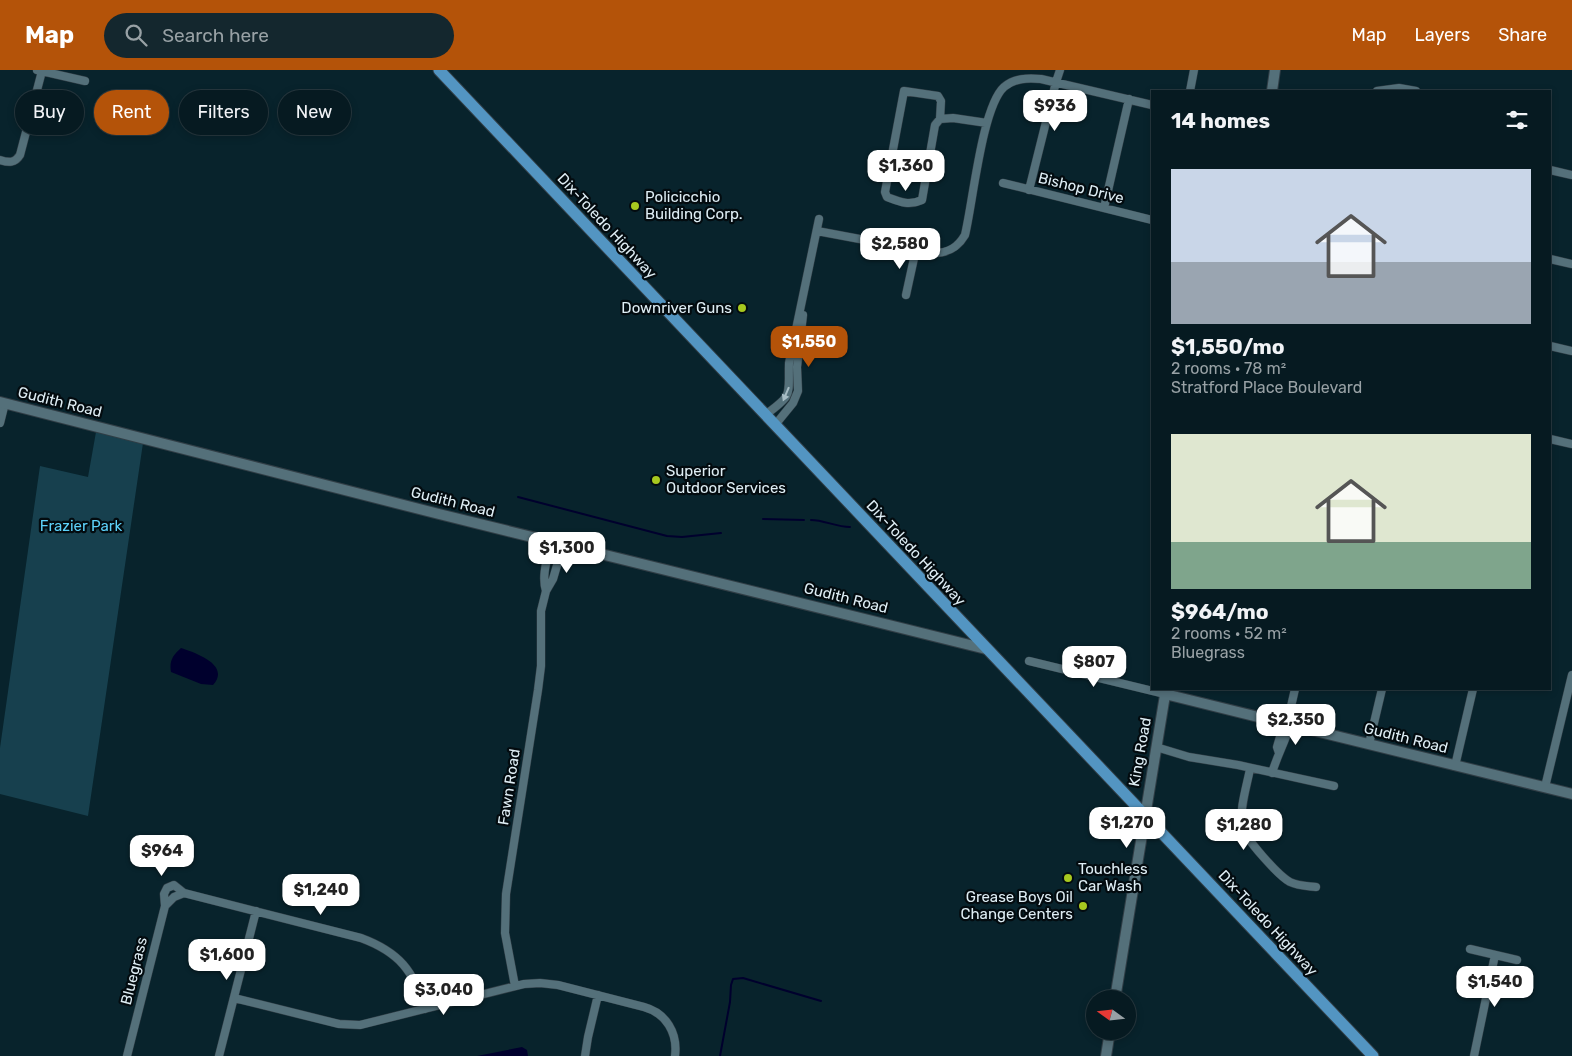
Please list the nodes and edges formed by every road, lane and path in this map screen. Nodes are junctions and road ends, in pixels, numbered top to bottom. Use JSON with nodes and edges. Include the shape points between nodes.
{"nodes":[{"id":1,"x":440,"y":70,"type":"edge"},
{"id":2,"x":1060,"y":70,"type":"edge"},
{"id":3,"x":1194,"y":70,"type":"edge"},
{"id":4,"x":1275,"y":70,"type":"edge"},
{"id":5,"x":40,"y":71,"type":"edge"},
{"id":6,"x":85,"y":81,"type":"dead end"},
{"id":7,"x":1056,"y":82,"type":"junction"},
{"id":8,"x":1190,"y":90,"type":"edge"},
{"id":9,"x":1272,"y":90,"type":"edge"},
{"id":10,"x":1385,"y":90,"type":"edge"},
{"id":11,"x":1410,"y":90,"type":"edge"},
{"id":12,"x":1129,"y":99,"type":"junction"},
{"id":13,"x":1151,"y":105,"type":"edge"},
{"id":14,"x":940,"y":119,"type":"junction"},
{"id":15,"x":987,"y":123,"type":"junction"},
{"id":16,"x":0,"y":160,"type":"edge"},
{"id":17,"x":1551,"y":170,"type":"edge"},
{"id":18,"x":1572,"y":175,"type":"edge"},
{"id":19,"x":1003,"y":183,"type":"dead end"},
{"id":20,"x":1029,"y":190,"type":"junction"},
{"id":21,"x":1104,"y":208,"type":"junction"},
{"id":22,"x":819,"y":219,"type":"dead end"},
{"id":23,"x":1151,"y":220,"type":"edge"},
{"id":24,"x":817,"y":231,"type":"junction"},
{"id":25,"x":916,"y":249,"type":"junction"},
{"id":26,"x":1551,"y":259,"type":"edge"},
{"id":27,"x":1572,"y":264,"type":"edge"},
{"id":28,"x":906,"y":295,"type":"dead end"},
{"id":29,"x":797,"y":341,"type":"junction"},
{"id":30,"x":1551,"y":346,"type":"edge"},
{"id":31,"x":1572,"y":351,"type":"edge"},
{"id":32,"x":789,"y":366,"type":"junction"},
{"id":33,"x":797,"y":367,"type":"junction"},
{"id":34,"x":2,"y":403,"type":"edge"},
{"id":35,"x":765,"y":415,"type":"junction"},
{"id":36,"x":0,"y":423,"type":"edge"},
{"id":37,"x":775,"y":425,"type":"junction"},
{"id":38,"x":1551,"y":438,"type":"edge"},
{"id":39,"x":1572,"y":444,"type":"edge"},
{"id":40,"x":551,"y":542,"type":"junction"},
{"id":41,"x":563,"y":545,"type":"junction"},
{"id":42,"x":546,"y":591,"type":"junction"},
{"id":43,"x":986,"y":649,"type":"junction"},
{"id":44,"x":1029,"y":661,"type":"dead end"},
{"id":45,"x":1572,"y":675,"type":"edge"},
{"id":46,"x":1151,"y":688,"type":"edge"},
{"id":47,"x":1296,"y":690,"type":"edge"},
{"id":48,"x":1382,"y":690,"type":"edge"},
{"id":49,"x":1472,"y":690,"type":"edge"},
{"id":50,"x":1166,"y":691,"type":"edge"},
{"id":51,"x":1287,"y":724,"type":"junction"},
{"id":52,"x":1369,"y":744,"type":"junction"},
{"id":53,"x":1156,"y":747,"type":"junction"},
{"id":54,"x":1455,"y":766,"type":"junction"},
{"id":55,"x":1250,"y":769,"type":"junction"},
{"id":56,"x":1272,"y":774,"type":"junction"},
{"id":57,"x":1334,"y":786,"type":"dead end"},
{"id":58,"x":1546,"y":787,"type":"junction"},
{"id":59,"x":1572,"y":794,"type":"edge"},
{"id":60,"x":1144,"y":815,"type":"junction"},
{"id":61,"x":1316,"y":887,"type":"dead end"},
{"id":62,"x":184,"y":893,"type":"junction"},
{"id":63,"x":165,"y":906,"type":"junction"},
{"id":64,"x":256,"y":911,"type":"junction"},
{"id":65,"x":1470,"y":949,"type":"dead end"},
{"id":66,"x":1495,"y":955,"type":"junction"},
{"id":67,"x":1517,"y":960,"type":"dead end"},
{"id":68,"x":515,"y":986,"type":"junction"},
{"id":69,"x":1116,"y":990,"type":"edge"},
{"id":70,"x":598,"y":995,"type":"junction"},
{"id":71,"x":234,"y":998,"type":"junction"},
{"id":72,"x":425,"y":1009,"type":"junction"},
{"id":73,"x":1109,"y":1040,"type":"edge"},
{"id":74,"x":127,"y":1056,"type":"edge"},
{"id":75,"x":220,"y":1056,"type":"edge"},
{"id":76,"x":585,"y":1056,"type":"edge"},
{"id":77,"x":675,"y":1056,"type":"edge"},
{"id":78,"x":1106,"y":1056,"type":"edge"},
{"id":79,"x":1373,"y":1056,"type":"edge"},
{"id":80,"x":1474,"y":1056,"type":"edge"}],
"edges":[{"from":1,"to":35,"type":"main road","name":"Dix-Toledo Highway"},
{"from":2,"to":7,"type":"street"},
{"from":3,"to":8,"type":"street"},
{"from":4,"to":9,"type":"street"},
{"from":5,"to":6,"type":"street"},
{"from":5,"to":16,"type":"street","via":[[20,155],[10,162]]},
{"from":7,"to":12,"type":"street"},
{"from":7,"to":15,"type":"street","via":[[1030,78],[1009,83],[996,97]]},
{"from":7,"to":20,"type":"street"},
{"from":10,"to":11,"type":"street"},
{"from":12,"to":13,"type":"street"},
{"from":12,"to":21,"type":"street"},
{"from":14,"to":14,"type":"street","via":[[935,125],[922,200],[904,204],[887,197],[884,192],[904,91],[938,96],[941,101]]},
{"from":14,"to":15,"type":"street"},
{"from":15,"to":25,"type":"street","via":[[965,235],[948,251]]},
{"from":17,"to":18,"type":"street"},
{"from":19,"to":20,"type":"street","name":"Bishop Drive"},
{"from":20,"to":21,"type":"street","name":"Bishop Drive"},
{"from":21,"to":23,"type":"street","name":"Bishop Drive"},
{"from":22,"to":24,"type":"street"},
{"from":24,"to":25,"type":"street"},
{"from":24,"to":29,"type":"street"},
{"from":25,"to":28,"type":"street"},
{"from":26,"to":27,"type":"street"},
{"from":29,"to":32,"type":"street"},
{"from":29,"to":33,"type":"street"},
{"from":30,"to":31,"type":"street"},
{"from":32,"to":33,"type":"street"},
{"from":32,"to":35,"type":"street","one_way":true,"via":[[788,394],[783,402]]},
{"from":33,"to":37,"type":"street","via":[[798,391],[793,403]]},
{"from":34,"to":36,"type":"street"},
{"from":34,"to":40,"type":"street","name":"Gudith Road"},
{"from":35,"to":37,"type":"main road","name":"Dix-Toledo Highway"},
{"from":37,"to":43,"type":"main road","name":"Dix-Toledo Highway"},
{"from":38,"to":39,"type":"street"},
{"from":40,"to":41,"type":"street","name":"Gudith Road"},
{"from":40,"to":42,"type":"street","name":"Fawn Road","via":[[545,572]]},
{"from":41,"to":42,"type":"street","name":"Fawn Road","via":[[554,580]]},
{"from":41,"to":43,"type":"street","name":"Gudith Road"},
{"from":42,"to":68,"type":"street","name":"Fawn Road","via":[[540,624],[538,690],[506,894],[505,933]]},
{"from":43,"to":60,"type":"main road","name":"Dix-Toledo Highway"},
{"from":44,"to":46,"type":"street","name":"Gudith Road"},
{"from":45,"to":58,"type":"street"},
{"from":47,"to":51,"type":"street"},
{"from":48,"to":52,"type":"street"},
{"from":49,"to":54,"type":"street"},
{"from":50,"to":51,"type":"street","name":"Gudith Road"},
{"from":50,"to":53,"type":"street","name":"King Road"},
{"from":51,"to":52,"type":"street","name":"Gudith Road"},
{"from":51,"to":56,"type":"street","via":[[1277,747]]},
{"from":52,"to":54,"type":"street","name":"Gudith Road"},
{"from":53,"to":55,"type":"street"},
{"from":53,"to":60,"type":"street","name":"King Road"},
{"from":54,"to":58,"type":"street","name":"Gudith Road"},
{"from":55,"to":56,"type":"street"},
{"from":55,"to":61,"type":"street","via":[[1242,815],[1245,834],[1287,880]]},
{"from":56,"to":57,"type":"street"},
{"from":58,"to":59,"type":"street","name":"Gudith Road"},
{"from":60,"to":69,"type":"street","name":"King Road"},
{"from":60,"to":79,"type":"main road","name":"Dix-Toledo Highway"},
{"from":62,"to":63,"type":"street"},
{"from":62,"to":63,"type":"street","name":"Bluegrass","via":[[174,885],[167,888]]},
{"from":62,"to":64,"type":"street"},
{"from":63,"to":74,"type":"street","name":"Bluegrass"},
{"from":64,"to":71,"type":"street"},
{"from":64,"to":72,"type":"street","via":[[361,938],[384,948],[409,970]]},
{"from":65,"to":66,"type":"street"},
{"from":66,"to":67,"type":"street"},
{"from":66,"to":80,"type":"street"},
{"from":68,"to":70,"type":"street","via":[[548,983]]},
{"from":68,"to":72,"type":"street"},
{"from":70,"to":76,"type":"street"},
{"from":70,"to":77,"type":"street","via":[[644,1006],[663,1016],[675,1040]]},
{"from":71,"to":72,"type":"street","via":[[346,1025],[368,1024]]},
{"from":71,"to":75,"type":"street"},
{"from":73,"to":78,"type":"street"}]}
